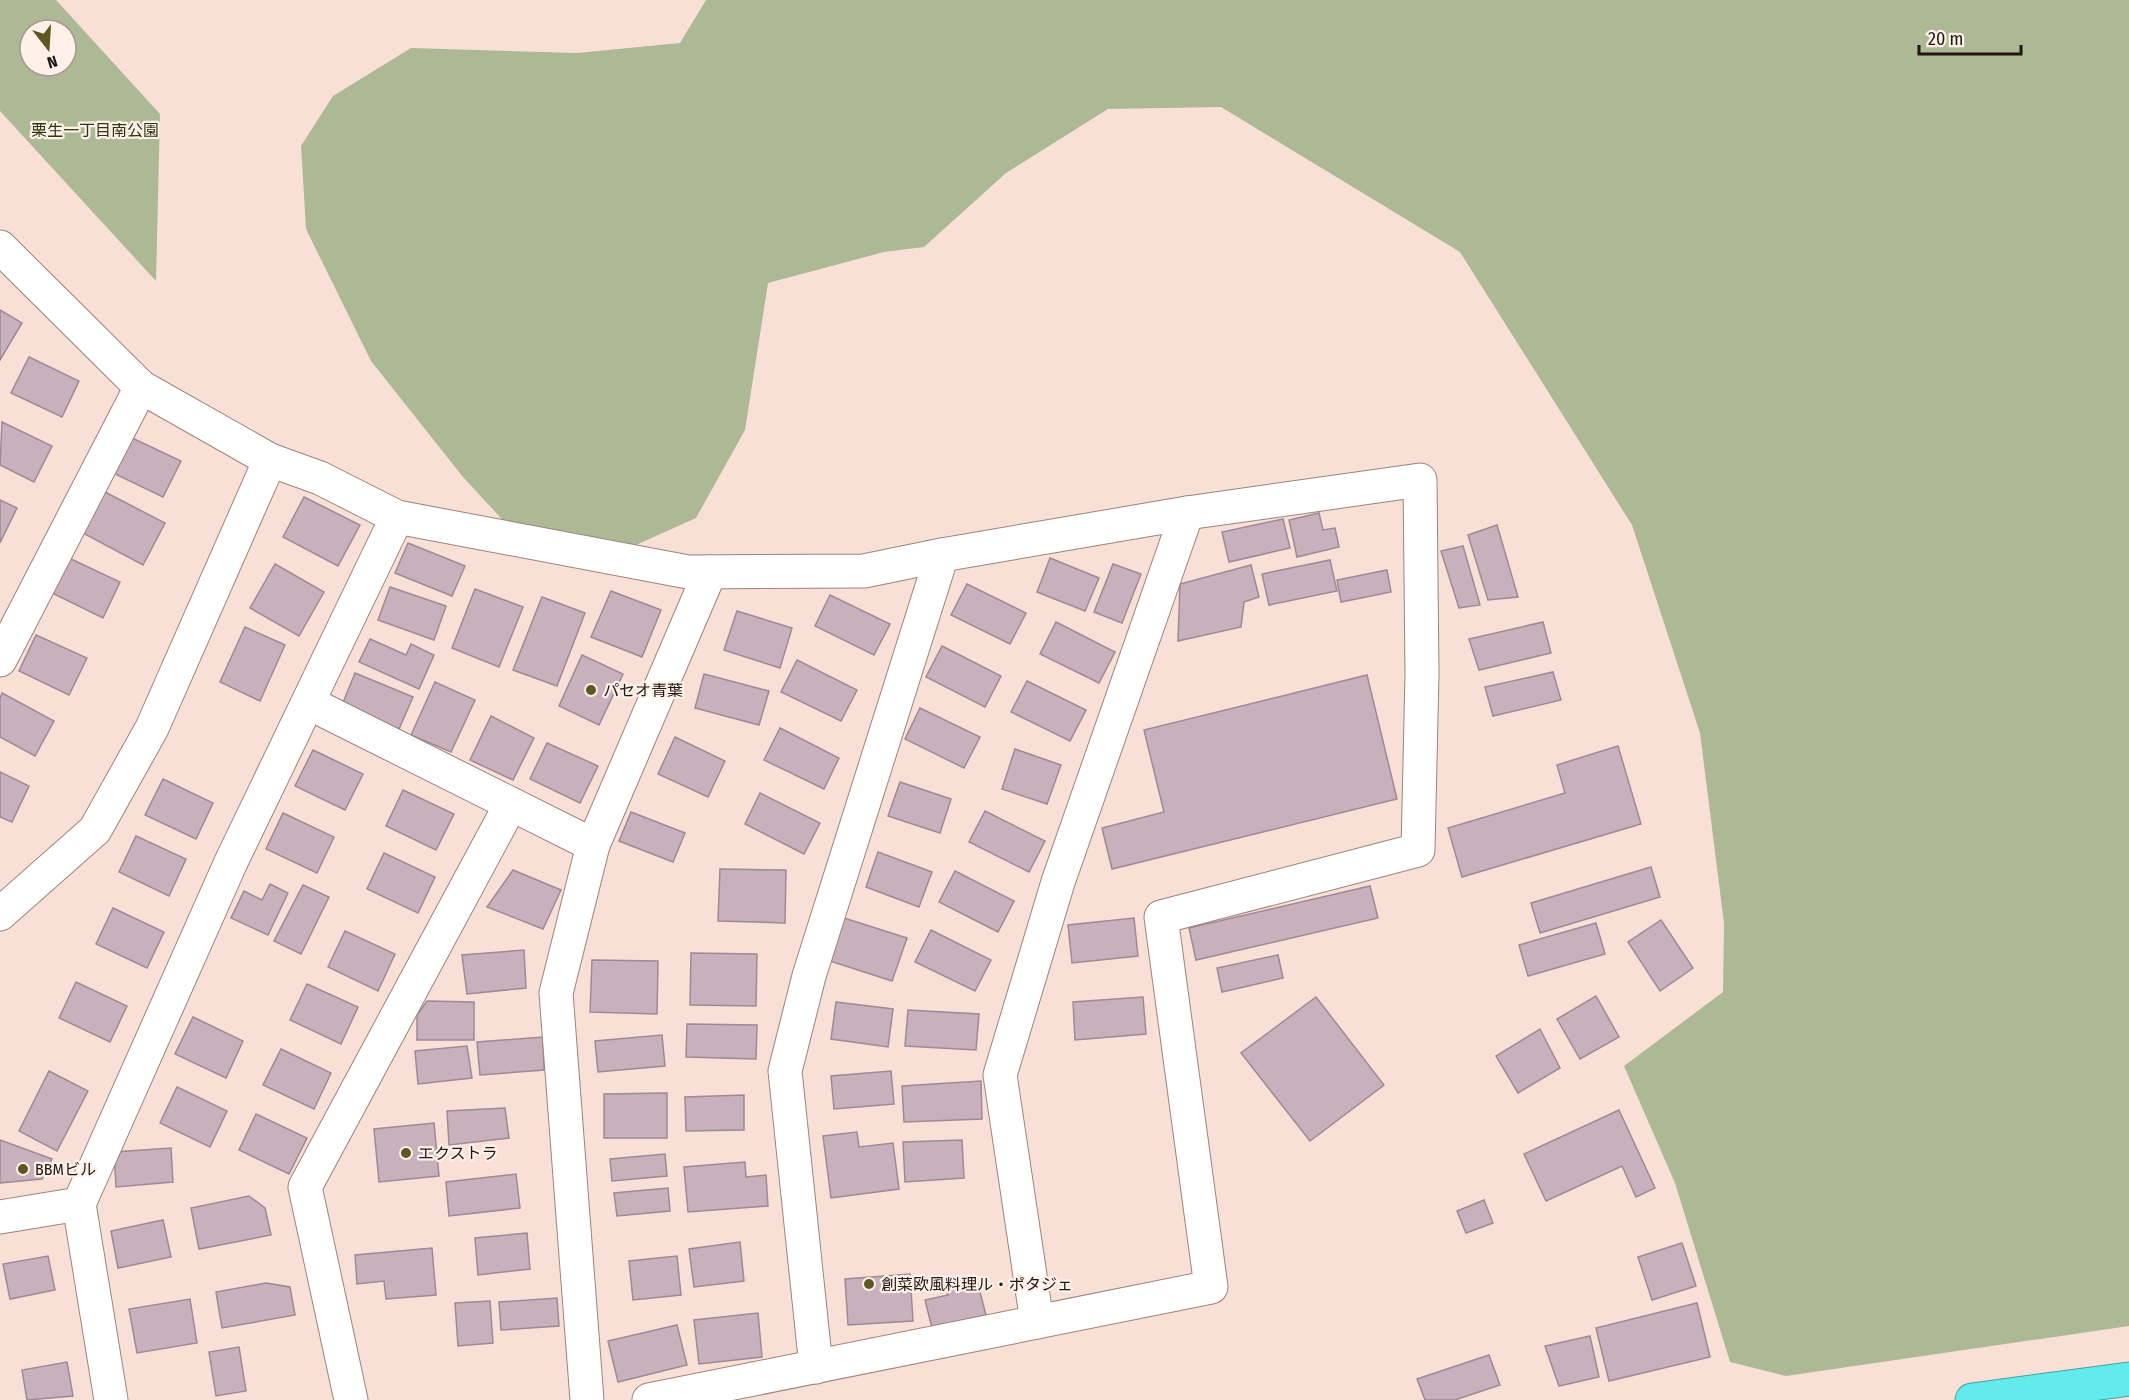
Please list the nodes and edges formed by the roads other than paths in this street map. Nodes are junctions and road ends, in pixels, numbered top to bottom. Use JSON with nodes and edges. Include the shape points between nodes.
{"nodes":[{"id":1,"x":0,"y":248,"type":"edge"},
{"id":2,"x":141,"y":387,"type":"junction"},
{"id":3,"x":270,"y":460,"type":"junction"},
{"id":4,"x":1187,"y":513,"type":"junction"},
{"id":5,"x":397,"y":517,"type":"junction"},
{"id":6,"x":942,"y":555,"type":"junction"},
{"id":7,"x":710,"y":572,"type":"junction"},
{"id":8,"x":0,"y":660,"type":"edge"},
{"id":9,"x":309,"y":704,"type":"junction"},
{"id":10,"x":511,"y":804,"type":"junction"},
{"id":11,"x":593,"y":844,"type":"junction"},
{"id":12,"x":0,"y":914,"type":"edge"},
{"id":13,"x":79,"y":1204,"type":"junction"},
{"id":14,"x":0,"y":1217,"type":"edge"},
{"id":15,"x":1037,"y":1322,"type":"junction"},
{"id":16,"x":816,"y":1366,"type":"junction"},
{"id":17,"x":2129,"y":1379,"type":"edge"},
{"id":18,"x":111,"y":1400,"type":"edge"},
{"id":19,"x":351,"y":1400,"type":"edge"},
{"id":20,"x":587,"y":1400,"type":"edge"},
{"id":21,"x":649,"y":1400,"type":"edge"},
{"id":22,"x":1972,"y":1400,"type":"edge"}],
"edges":[{"from":1,"to":2,"type":"street"},
{"from":2,"to":3,"type":"street"},
{"from":2,"to":8,"type":"street"},
{"from":3,"to":5,"type":"street","via":[[320,478]]},
{"from":3,"to":12,"type":"street","via":[[152,728],[95,830]]},
{"from":4,"to":6,"type":"street"},
{"from":4,"to":15,"type":"street","via":[[1058,882],[1000,1075]]},
{"from":4,"to":15,"type":"street","via":[[1420,480],[1422,674],[1418,850],[1161,917],[1211,1287]]},
{"from":5,"to":7,"type":"street","via":[[688,572]]},
{"from":5,"to":9,"type":"street"},
{"from":6,"to":7,"type":"street","via":[[864,571]]},
{"from":6,"to":16,"type":"street","via":[[809,976],[785,1071]]},
{"from":7,"to":11,"type":"street"},
{"from":9,"to":10,"type":"street"},
{"from":9,"to":13,"type":"street","via":[[231,862]]},
{"from":10,"to":11,"type":"street"},
{"from":10,"to":19,"type":"street","via":[[305,1187]]},
{"from":11,"to":20,"type":"street","via":[[556,993]]},
{"from":13,"to":14,"type":"street"},
{"from":13,"to":18,"type":"street"},
{"from":15,"to":16,"type":"street"},
{"from":16,"to":21,"type":"street"},
{"from":17,"to":22,"type":"highway"}]}
